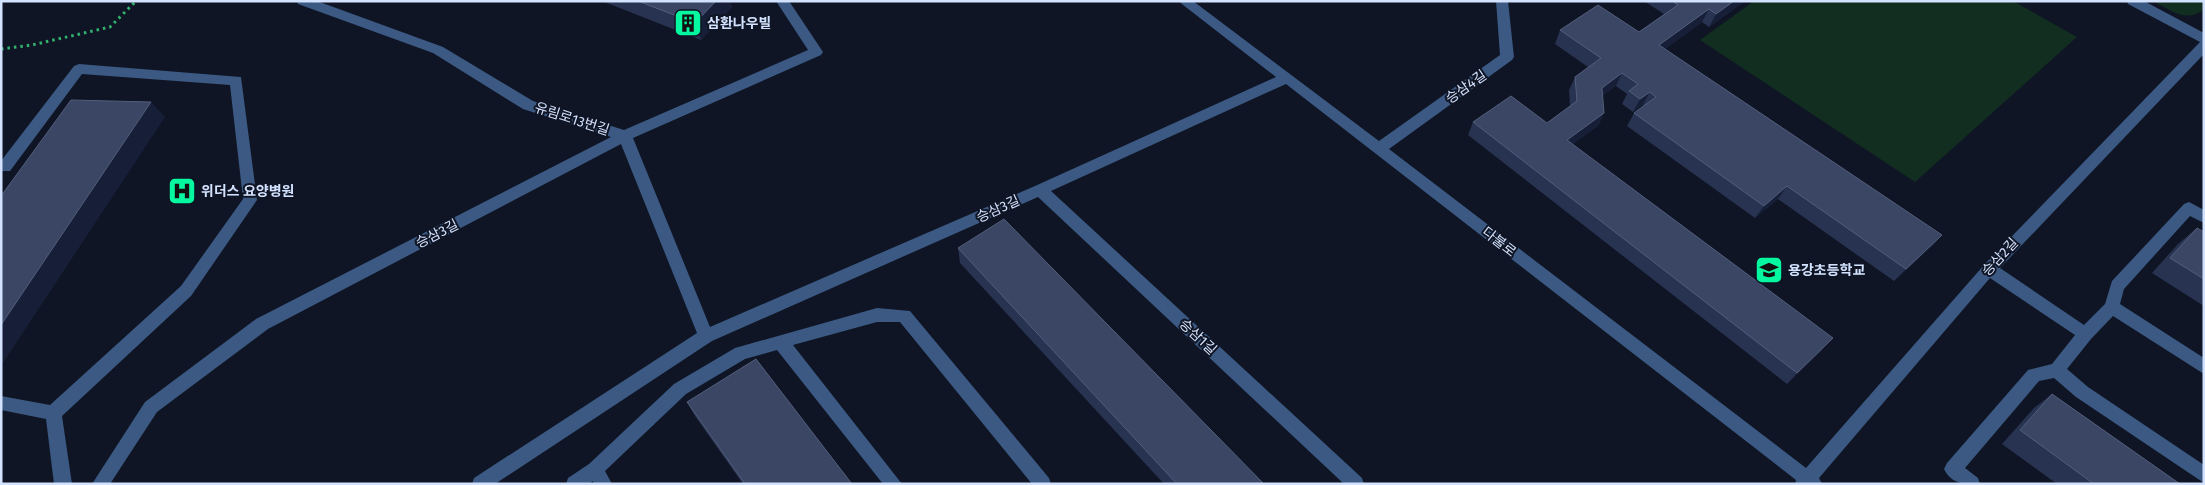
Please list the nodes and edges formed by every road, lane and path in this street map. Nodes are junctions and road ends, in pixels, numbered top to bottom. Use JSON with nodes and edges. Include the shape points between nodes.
{"nodes":[{"id":1,"x":136,"y":1,"type":"edge"},
{"id":2,"x":303,"y":1,"type":"edge"},
{"id":3,"x":782,"y":1,"type":"edge"},
{"id":4,"x":1184,"y":1,"type":"edge"},
{"id":5,"x":1502,"y":1,"type":"edge"},
{"id":6,"x":2133,"y":1,"type":"edge"},
{"id":7,"x":2204,"y":39,"type":"edge"},
{"id":8,"x":2204,"y":46,"type":"edge"},
{"id":9,"x":1,"y":49,"type":"edge"},
{"id":10,"x":1287,"y":78,"type":"junction"},
{"id":11,"x":625,"y":136,"type":"junction"},
{"id":12,"x":1378,"y":149,"type":"junction"},
{"id":13,"x":6,"y":167,"type":"dead end"},
{"id":14,"x":1040,"y":190,"type":"junction"},
{"id":15,"x":2204,"y":217,"type":"edge"},
{"id":16,"x":1989,"y":268,"type":"junction"},
{"id":17,"x":2112,"y":307,"type":"junction"},
{"id":18,"x":2086,"y":334,"type":"junction"},
{"id":19,"x":706,"y":336,"type":"junction"},
{"id":20,"x":780,"y":341,"type":"junction"},
{"id":21,"x":2204,"y":367,"type":"edge"},
{"id":22,"x":2057,"y":370,"type":"junction"},
{"id":23,"x":1,"y":403,"type":"edge"},
{"id":24,"x":53,"y":413,"type":"junction"},
{"id":25,"x":2204,"y":476,"type":"edge"},
{"id":26,"x":599,"y":477,"type":"edge"},
{"id":27,"x":1808,"y":482,"type":"edge"},
{"id":28,"x":63,"y":484,"type":"edge"},
{"id":29,"x":100,"y":484,"type":"edge"},
{"id":30,"x":480,"y":484,"type":"edge"},
{"id":31,"x":574,"y":484,"type":"edge"},
{"id":32,"x":894,"y":484,"type":"edge"},
{"id":33,"x":1043,"y":484,"type":"edge"},
{"id":34,"x":1356,"y":484,"type":"edge"},
{"id":35,"x":1972,"y":484,"type":"edge"}],
"edges":[{"from":1,"to":9,"type":"path","via":[[110,28]]},
{"from":2,"to":11,"type":"street","name":"유림로13번길","via":[[438,50],[528,105]]},
{"from":3,"to":11,"type":"street","name":"유림로13번길","via":[[816,52]]},
{"from":4,"to":10,"type":"street","name":"다불로"},
{"from":5,"to":12,"type":"street","name":"승삼4길","via":[[1507,57]]},
{"from":6,"to":7,"type":"street"},
{"from":8,"to":16,"type":"street","name":"승삼2길"},
{"from":10,"to":12,"type":"street","name":"다불로"},
{"from":10,"to":14,"type":"street","name":"승삼3길"},
{"from":11,"to":19,"type":"street"},
{"from":11,"to":29,"type":"street","name":"승삼3길","via":[[262,324],[151,407]]},
{"from":12,"to":27,"type":"street","name":"다불로"},
{"from":13,"to":24,"type":"street","via":[[79,69],[236,80],[250,200],[186,291]]},
{"from":14,"to":19,"type":"street","name":"승삼3길"},
{"from":14,"to":34,"type":"street","name":"승삼1길"},
{"from":15,"to":17,"type":"street","via":[[2189,208],[2117,286]]},
{"from":16,"to":18,"type":"street"},
{"from":16,"to":27,"type":"street","name":"승삼2길"},
{"from":17,"to":18,"type":"street"},
{"from":17,"to":21,"type":"street"},
{"from":18,"to":22,"type":"street"},
{"from":19,"to":30,"type":"street","name":"승삼3길"},
{"from":20,"to":26,"type":"street","via":[[741,353],[680,389]]},
{"from":20,"to":32,"type":"street"},
{"from":20,"to":33,"type":"street","via":[[876,315],[904,316]]},
{"from":22,"to":25,"type":"street","via":[[2082,392]]},
{"from":22,"to":35,"type":"street","via":[[2034,374],[1953,469]]},
{"from":23,"to":24,"type":"street"},
{"from":24,"to":28,"type":"street"},
{"from":26,"to":31,"type":"street"}]}
